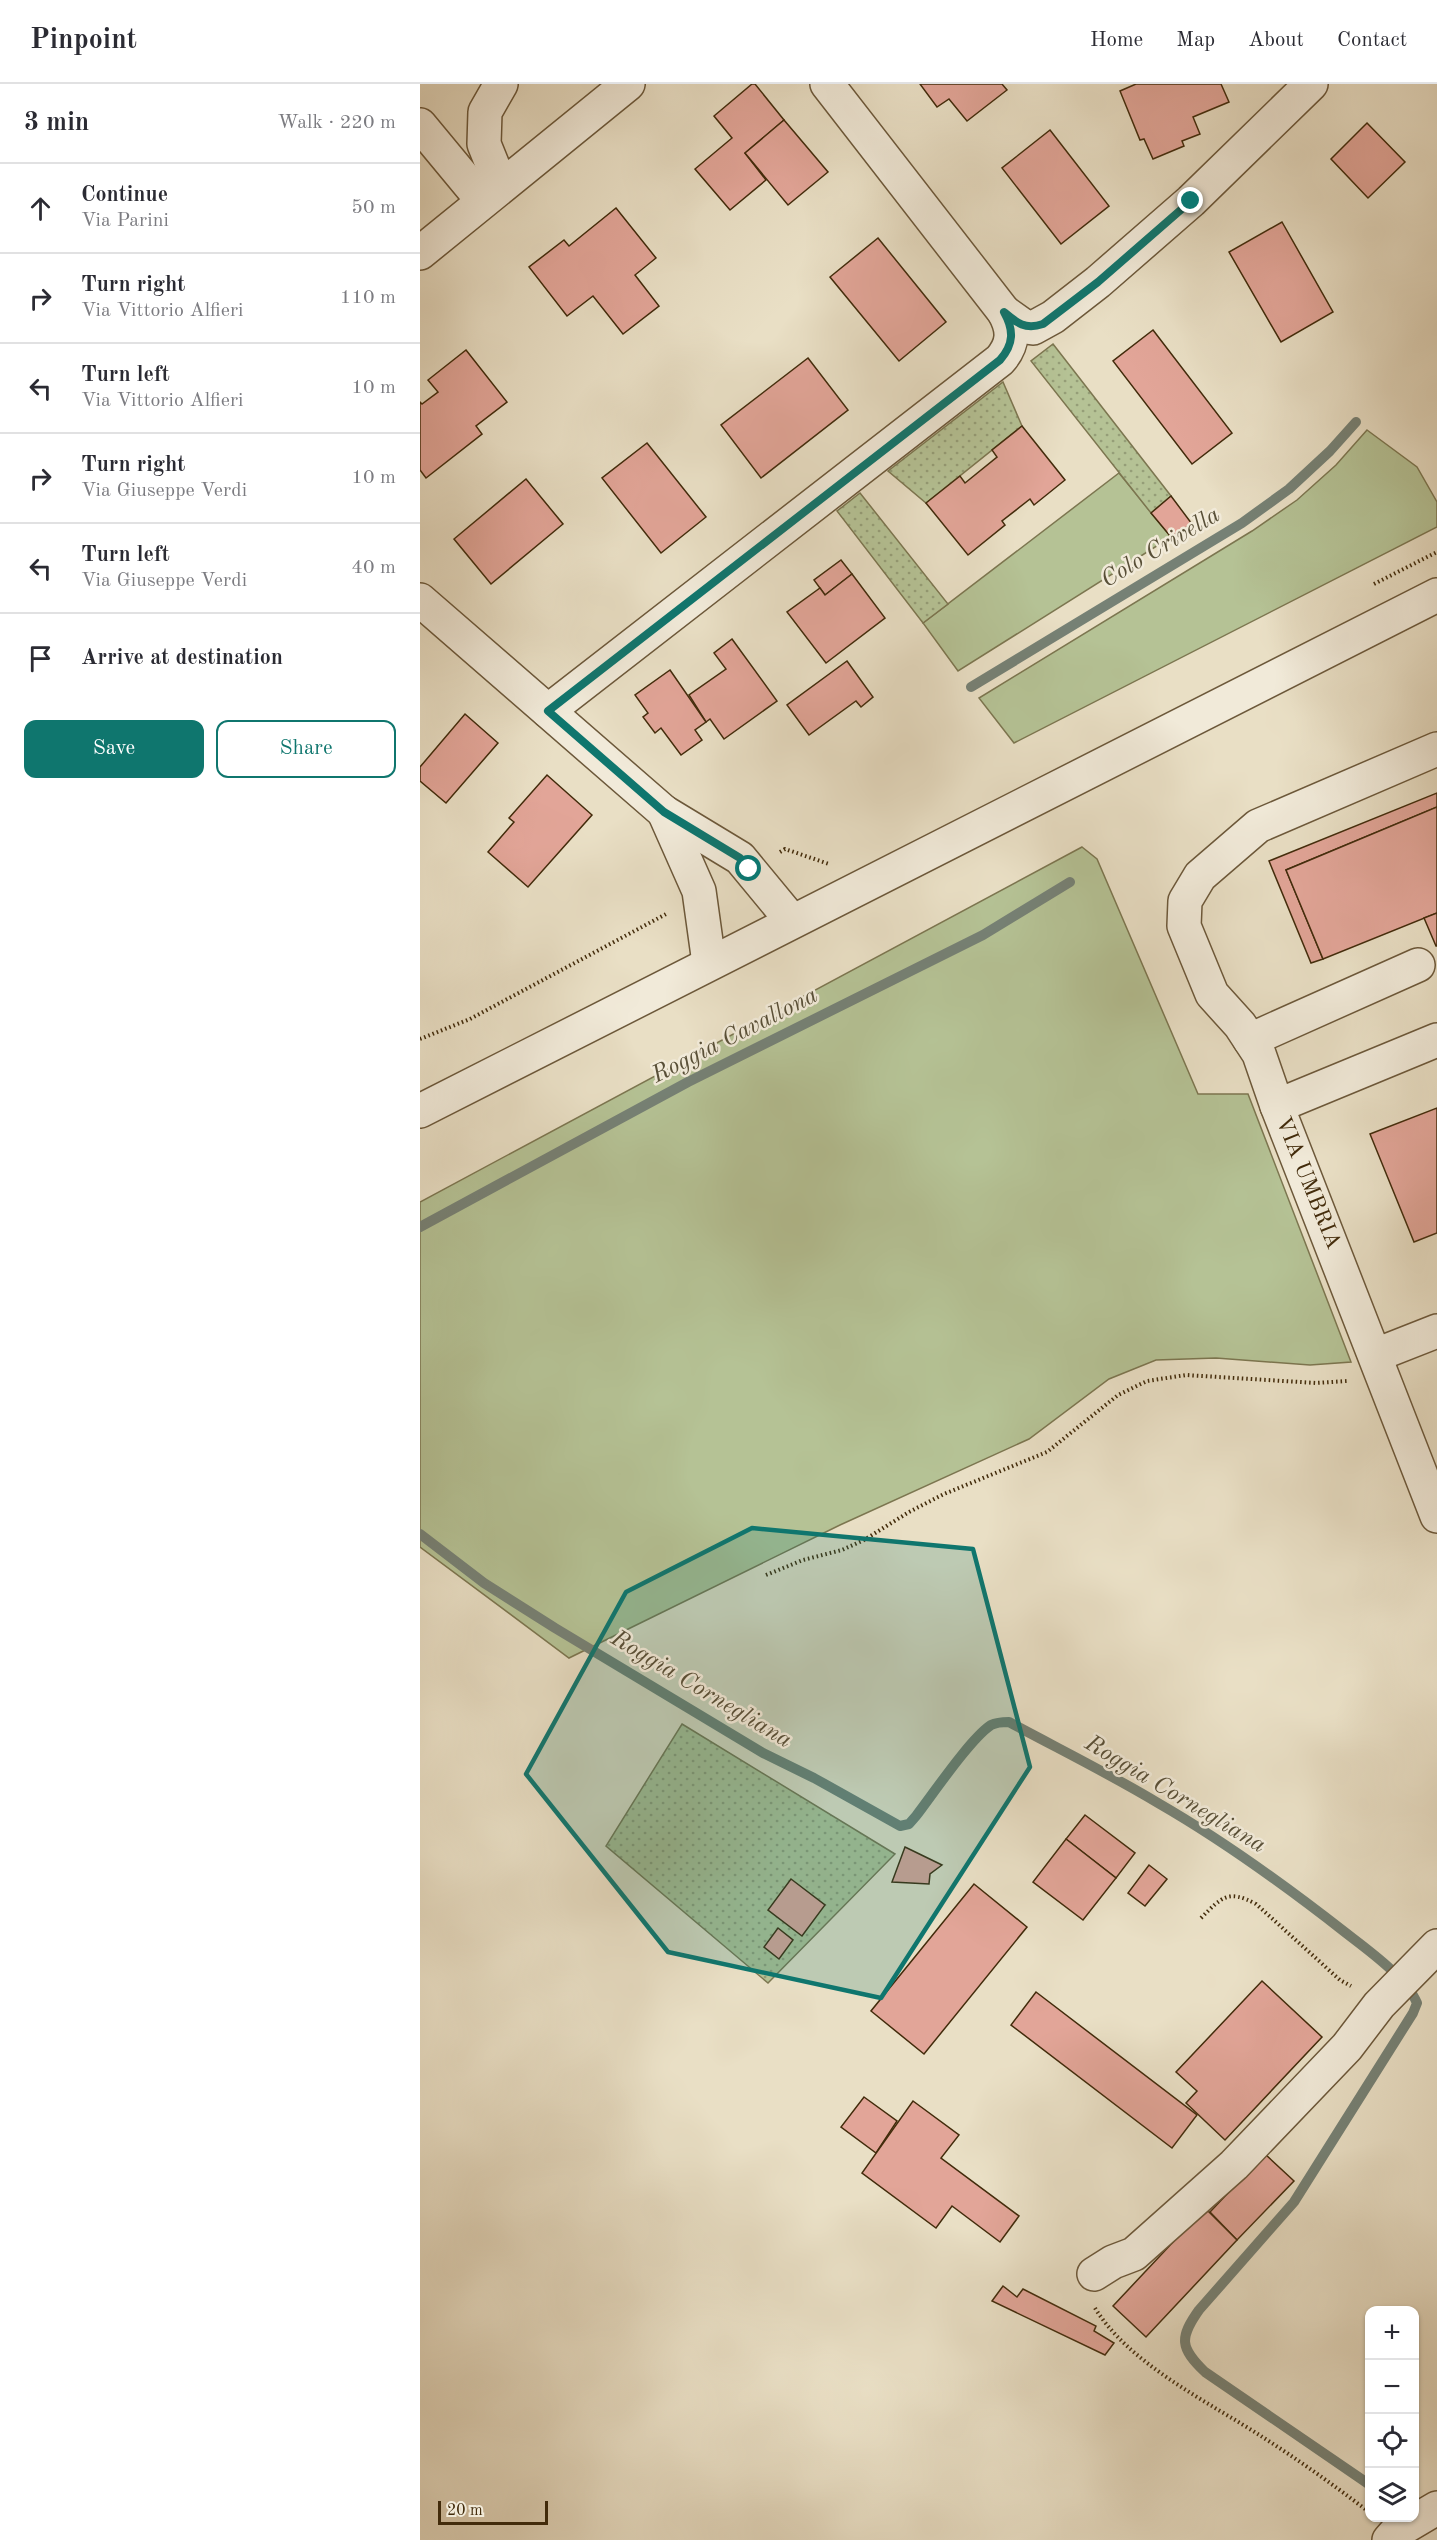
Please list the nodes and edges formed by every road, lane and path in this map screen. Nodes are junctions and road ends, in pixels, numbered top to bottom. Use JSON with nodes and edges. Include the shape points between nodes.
{"nodes":[{"id":1,"x":501,"y":84,"type":"edge"},
{"id":2,"x":628,"y":84,"type":"edge"},
{"id":3,"x":827,"y":84,"type":"edge"},
{"id":4,"x":1311,"y":84,"type":"edge"},
{"id":5,"x":420,"y":125,"type":"edge"},
{"id":6,"x":492,"y":194,"type":"junction"},
{"id":7,"x":420,"y":253,"type":"edge"},
{"id":8,"x":1004,"y":312,"type":"junction"},
{"id":9,"x":1437,"y":552,"type":"edge"},
{"id":10,"x":1373,"y":585,"type":"dead end"},
{"id":11,"x":1437,"y":595,"type":"edge"},
{"id":12,"x":420,"y":600,"type":"edge"},
{"id":13,"x":548,"y":711,"type":"junction"},
{"id":14,"x":1437,"y":749,"type":"edge"},
{"id":15,"x":664,"y":812,"type":"junction"},
{"id":16,"x":830,"y":864,"type":"dead end"},
{"id":17,"x":749,"y":869,"type":"junction"},
{"id":18,"x":700,"y":895,"type":"junction"},
{"id":19,"x":792,"y":921,"type":"junction"},
{"id":20,"x":709,"y":963,"type":"junction"},
{"id":21,"x":1418,"y":965,"type":"dead end"},
{"id":22,"x":420,"y":1039,"type":"edge"},
{"id":23,"x":1250,"y":1040,"type":"junction"},
{"id":24,"x":1437,"y":1040,"type":"edge"},
{"id":25,"x":1277,"y":1106,"type":"junction"},
{"id":26,"x":420,"y":1111,"type":"edge"},
{"id":27,"x":1437,"y":1331,"type":"edge"},
{"id":28,"x":1379,"y":1364,"type":"junction"},
{"id":29,"x":1437,"y":1516,"type":"edge"},
{"id":30,"x":766,"y":1575,"type":"dead end"},
{"id":31,"x":1201,"y":1918,"type":"dead end"},
{"id":32,"x":1437,"y":1946,"type":"edge"},
{"id":33,"x":1395,"y":1990,"type":"junction"},
{"id":34,"x":1094,"y":2274,"type":"joint"},
{"id":35,"x":1365,"y":2508,"type":"edge"},
{"id":36,"x":1437,"y":2508,"type":"edge"},
{"id":37,"x":1389,"y":2540,"type":"edge"}],
"edges":[{"from":1,"to":6,"type":"street","via":[[485,112],[484,144]]},
{"from":2,"to":6,"type":"street"},
{"from":3,"to":8,"type":"street"},
{"from":4,"to":8,"type":"street","via":[[1191,201],[1053,317],[1033,328]]},
{"from":5,"to":6,"type":"street"},
{"from":6,"to":7,"type":"street"},
{"from":8,"to":13,"type":"street","via":[[1010,323],[1012,343],[1000,360]]},
{"from":9,"to":10,"type":"path"},
{"from":11,"to":19,"type":"street"},
{"from":12,"to":13,"type":"street"},
{"from":13,"to":15,"type":"street"},
{"from":14,"to":23,"type":"street","via":[[1258,826],[1200,876],[1185,901],[1184,926],[1212,994]]},
{"from":15,"to":17,"type":"street","via":[[740,858]]},
{"from":15,"to":18,"type":"street"},
{"from":16,"to":17,"type":"path","via":[[785,849]]},
{"from":17,"to":19,"type":"street"},
{"from":18,"to":20,"type":"street"},
{"from":18,"to":22,"type":"path","via":[[470,1019]]},
{"from":19,"to":20,"type":"street"},
{"from":20,"to":26,"type":"street"},
{"from":21,"to":23,"type":"street"},
{"from":23,"to":25,"type":"street","via":[[1259,1053]]},
{"from":24,"to":25,"type":"street","name":"VIA UMBRIA"},
{"from":25,"to":28,"type":"street","name":"VIA UMBRIA"},
{"from":27,"to":28,"type":"street"},
{"from":28,"to":29,"type":"street","name":"VIA UMBRIA"},
{"from":28,"to":30,"type":"path","via":[[1343,1382],[1186,1375],[1147,1381],[1118,1395],[1047,1452],[944,1494],[842,1550]]},
{"from":31,"to":33,"type":"path","via":[[1228,1895],[1242,1896],[1256,1904],[1340,1980],[1372,1994]]},
{"from":32,"to":33,"type":"street"},
{"from":33,"to":34,"type":"street","via":[[1347,2047],[1234,2165],[1134,2254]]},
{"from":34,"to":35,"type":"path","via":[[1095,2308],[1131,2348],[1159,2371]]},
{"from":36,"to":37,"type":"street"}]}
